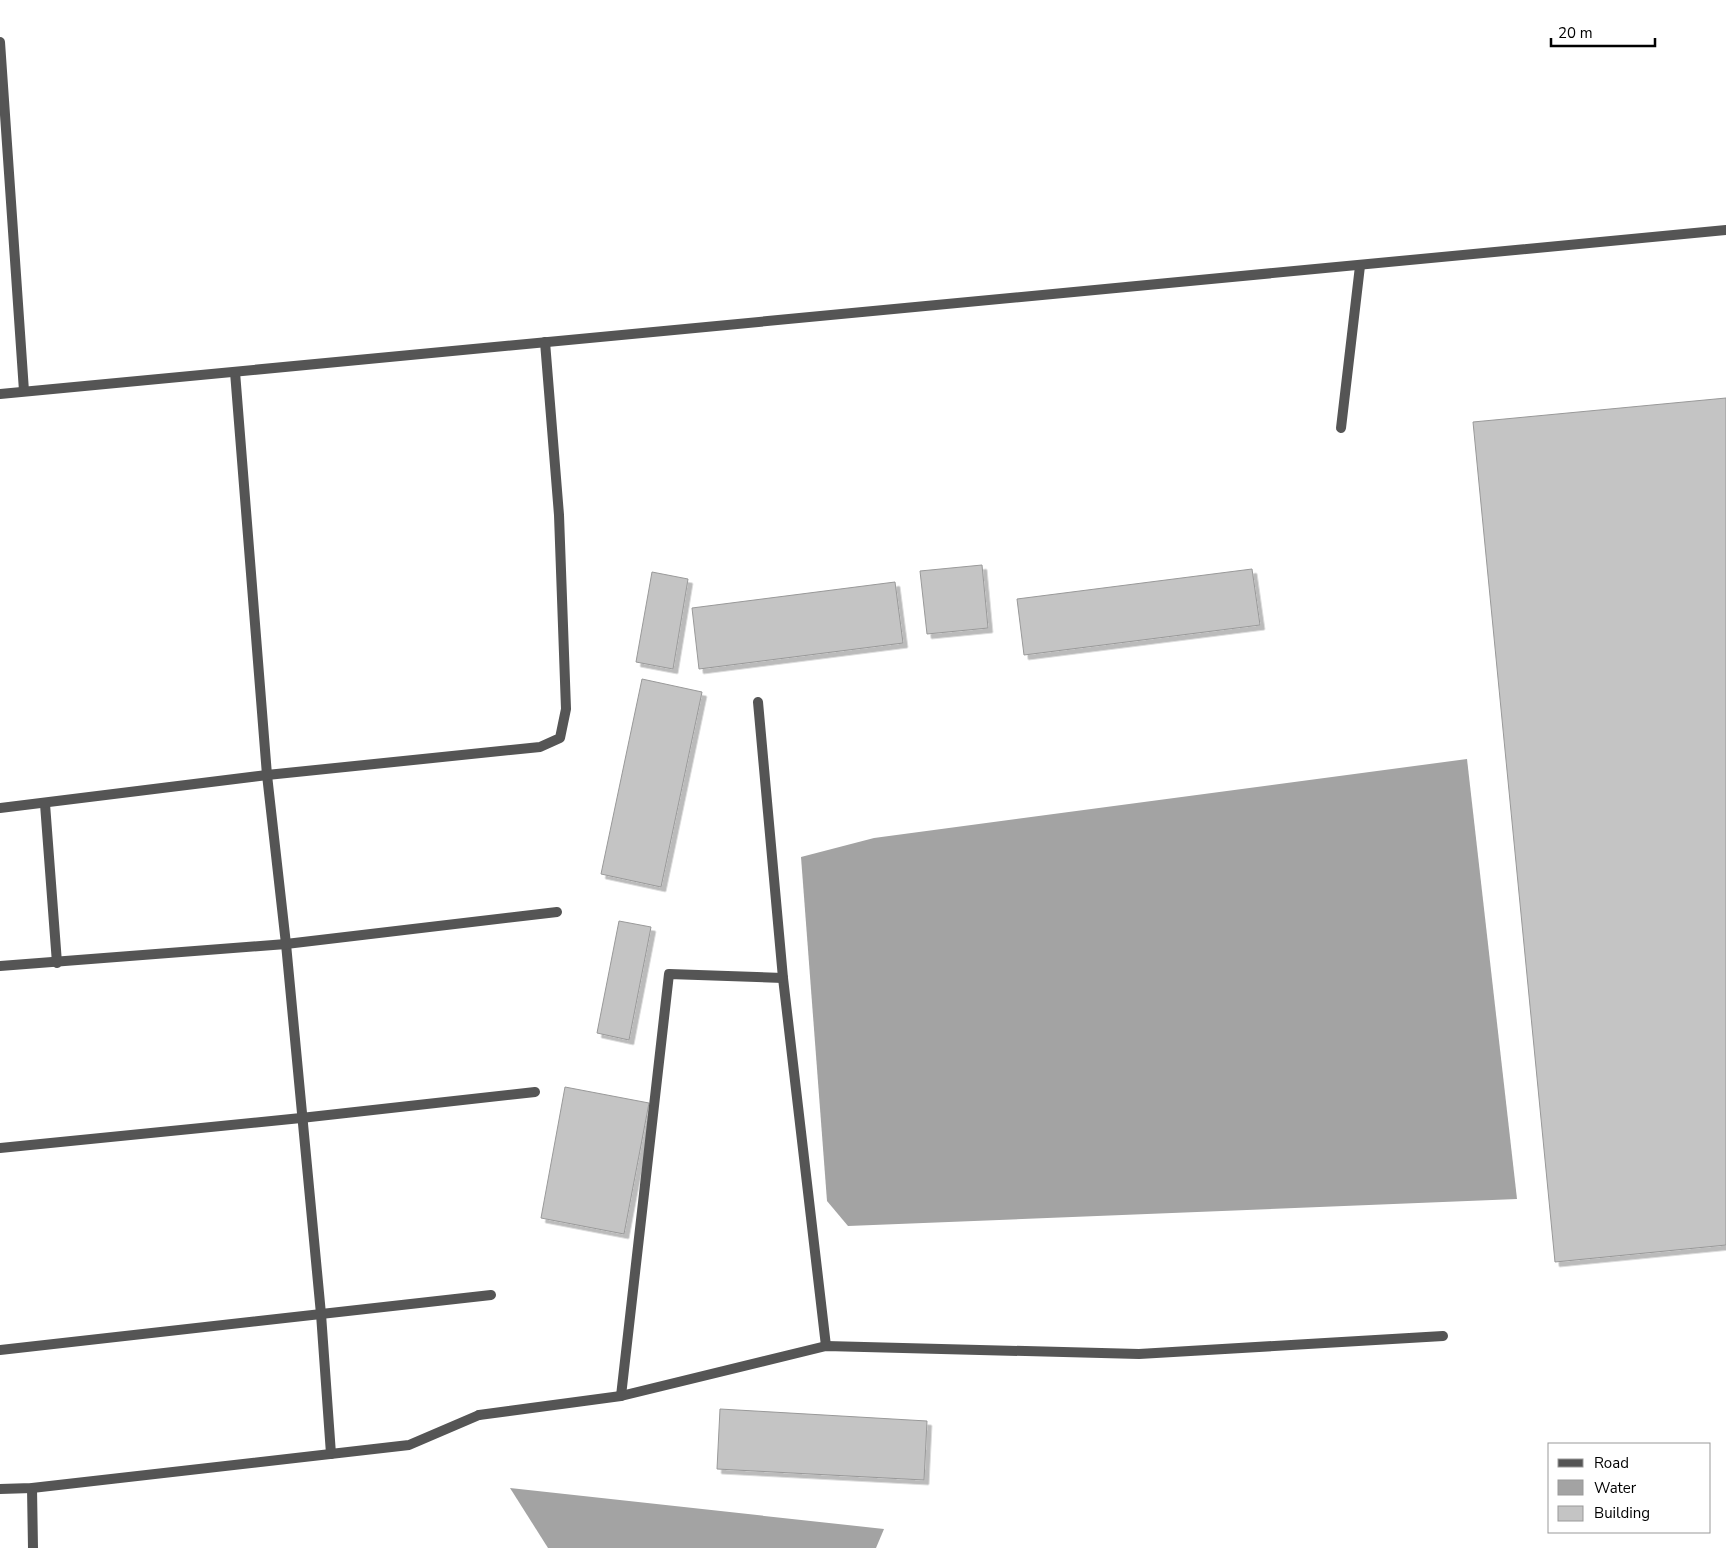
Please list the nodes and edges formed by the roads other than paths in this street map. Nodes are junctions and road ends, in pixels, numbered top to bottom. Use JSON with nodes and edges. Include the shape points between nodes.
{"nodes":[{"id":1,"x":0,"y":42,"type":"edge"},
{"id":2,"x":1726,"y":230,"type":"edge"},
{"id":3,"x":1360,"y":266,"type":"junction"},
{"id":4,"x":545,"y":342,"type":"junction"},
{"id":5,"x":235,"y":372,"type":"junction"},
{"id":6,"x":24,"y":392,"type":"junction"},
{"id":7,"x":0,"y":394,"type":"edge"},
{"id":8,"x":1341,"y":428,"type":"dead end"},
{"id":9,"x":758,"y":702,"type":"dead end"},
{"id":10,"x":267,"y":775,"type":"junction"},
{"id":11,"x":45,"y":804,"type":"junction"},
{"id":12,"x":0,"y":808,"type":"edge"},
{"id":13,"x":557,"y":912,"type":"dead end"},
{"id":14,"x":286,"y":944,"type":"junction"},
{"id":15,"x":57,"y":963,"type":"junction"},
{"id":16,"x":0,"y":966,"type":"edge"},
{"id":17,"x":783,"y":978,"type":"junction"},
{"id":18,"x":535,"y":1092,"type":"dead end"},
{"id":19,"x":301,"y":1118,"type":"junction"},
{"id":20,"x":0,"y":1148,"type":"edge"},
{"id":21,"x":491,"y":1295,"type":"dead end"},
{"id":22,"x":321,"y":1314,"type":"junction"},
{"id":23,"x":1443,"y":1336,"type":"dead end"},
{"id":24,"x":826,"y":1346,"type":"junction"},
{"id":25,"x":0,"y":1350,"type":"edge"},
{"id":26,"x":621,"y":1396,"type":"junction"},
{"id":27,"x":331,"y":1454,"type":"junction"},
{"id":28,"x":32,"y":1488,"type":"junction"},
{"id":29,"x":0,"y":1490,"type":"edge"},
{"id":30,"x":33,"y":1548,"type":"edge"}],
"edges":[{"from":1,"to":6,"type":"street"},
{"from":2,"to":3,"type":"street"},
{"from":3,"to":4,"type":"street"},
{"from":3,"to":8,"type":"street"},
{"from":4,"to":5,"type":"street"},
{"from":4,"to":10,"type":"street","via":[[562,573],[566,708],[560,738],[540,747]]},
{"from":5,"to":6,"type":"street"},
{"from":5,"to":10,"type":"street"},
{"from":6,"to":7,"type":"street"},
{"from":9,"to":17,"type":"street"},
{"from":10,"to":11,"type":"street"},
{"from":10,"to":14,"type":"street"},
{"from":11,"to":12,"type":"street"},
{"from":11,"to":15,"type":"street"},
{"from":13,"to":14,"type":"street"},
{"from":14,"to":15,"type":"street"},
{"from":14,"to":19,"type":"street"},
{"from":15,"to":16,"type":"street"},
{"from":17,"to":24,"type":"street"},
{"from":17,"to":26,"type":"street","via":[[669,974]]},
{"from":18,"to":19,"type":"street"},
{"from":19,"to":20,"type":"street"},
{"from":19,"to":22,"type":"street"},
{"from":21,"to":22,"type":"street"},
{"from":22,"to":25,"type":"street"},
{"from":22,"to":27,"type":"street"},
{"from":23,"to":24,"type":"street","via":[[1139,1354]]},
{"from":24,"to":26,"type":"street"},
{"from":26,"to":27,"type":"street","via":[[479,1415],[408,1445]]},
{"from":27,"to":28,"type":"street"},
{"from":28,"to":29,"type":"street"},
{"from":28,"to":30,"type":"street"}]}
